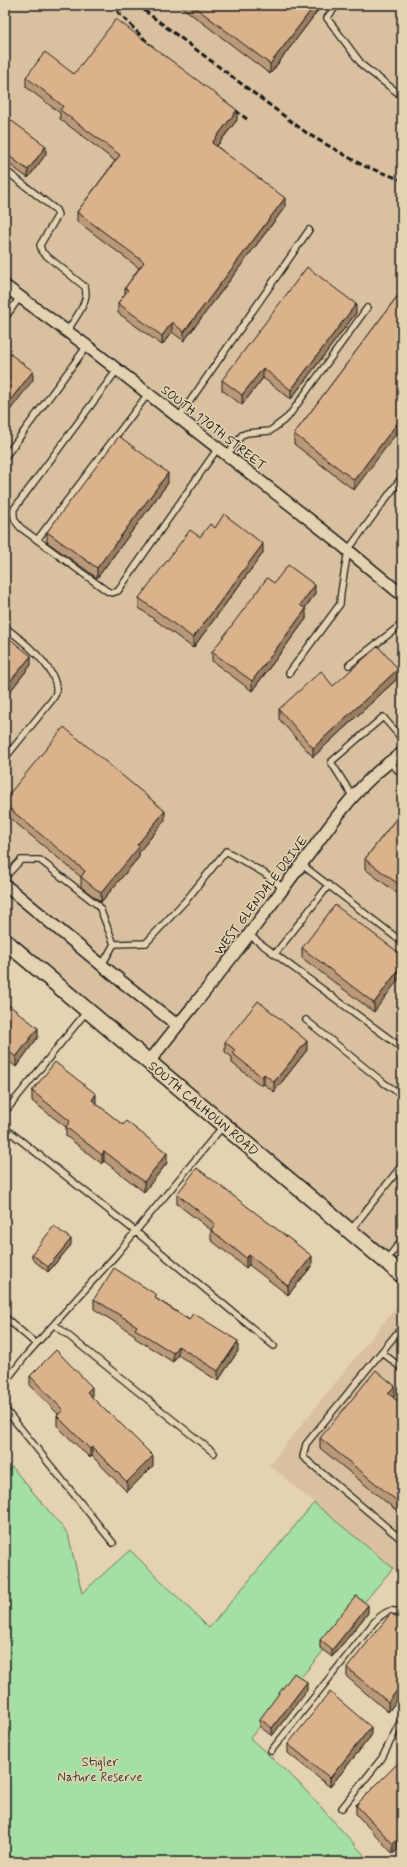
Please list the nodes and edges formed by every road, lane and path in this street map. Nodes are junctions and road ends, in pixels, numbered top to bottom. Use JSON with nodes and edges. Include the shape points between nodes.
{"nodes":[{"id":1,"x":337,"y":5,"type":"edge"},
{"id":2,"x":402,"y":96,"type":"edge"},
{"id":3,"x":5,"y":170,"type":"edge"},
{"id":4,"x":309,"y":230,"type":"dead end"},
{"id":5,"x":5,"y":286,"type":"edge"},
{"id":6,"x":20,"y":297,"type":"junction"},
{"id":7,"x":367,"y":308,"type":"dead end"},
{"id":8,"x":5,"y":318,"type":"edge"},
{"id":9,"x":67,"y":331,"type":"junction"},
{"id":10,"x":87,"y":346,"type":"junction"},
{"id":11,"x":117,"y":370,"type":"junction"},
{"id":12,"x":148,"y":394,"type":"junction"},
{"id":13,"x":179,"y":417,"type":"junction"},
{"id":14,"x":218,"y":448,"type":"junction"},
{"id":15,"x":227,"y":455,"type":"junction"},
{"id":16,"x":5,"y":457,"type":"edge"},
{"id":17,"x":401,"y":479,"type":"edge"},
{"id":18,"x":37,"y":540,"type":"junction"},
{"id":19,"x":348,"y":550,"type":"junction"},
{"id":20,"x":402,"y":595,"type":"edge"},
{"id":21,"x":402,"y":624,"type":"edge"},
{"id":22,"x":6,"y":628,"type":"dead end"},
{"id":23,"x":349,"y":665,"type":"dead end"},
{"id":24,"x":289,"y":673,"type":"dead end"},
{"id":25,"x":402,"y":739,"type":"edge"},
{"id":26,"x":402,"y":753,"type":"edge"},
{"id":27,"x":5,"y":758,"type":"edge"},
{"id":28,"x":389,"y":762,"type":"junction"},
{"id":29,"x":402,"y":774,"type":"edge"},
{"id":30,"x":353,"y":797,"type":"junction"},
{"id":31,"x":301,"y":864,"type":"junction"},
{"id":32,"x":5,"y":877,"type":"edge"},
{"id":33,"x":5,"y":884,"type":"edge"},
{"id":34,"x":328,"y":885,"type":"junction"},
{"id":35,"x":283,"y":888,"type":"junction"},
{"id":36,"x":249,"y":935,"type":"junction"},
{"id":37,"x":5,"y":941,"type":"edge"},
{"id":38,"x":402,"y":942,"type":"edge"},
{"id":39,"x":114,"y":944,"type":"junction"},
{"id":40,"x":275,"y":954,"type":"junction"},
{"id":41,"x":102,"y":965,"type":"junction"},
{"id":42,"x":88,"y":1011,"type":"junction"},
{"id":43,"x":306,"y":1020,"type":"dead end"},
{"id":44,"x":177,"y":1025,"type":"junction"},
{"id":45,"x":402,"y":1048,"type":"edge"},
{"id":46,"x":149,"y":1062,"type":"junction"},
{"id":47,"x":402,"y":1095,"type":"edge"},
{"id":48,"x":5,"y":1112,"type":"edge"},
{"id":49,"x":224,"y":1125,"type":"junction"},
{"id":50,"x":5,"y":1128,"type":"edge"},
{"id":51,"x":402,"y":1165,"type":"edge"},
{"id":52,"x":135,"y":1231,"type":"junction"},
{"id":53,"x":350,"y":1231,"type":"junction"},
{"id":54,"x":402,"y":1240,"type":"edge"},
{"id":55,"x":385,"y":1261,"type":"junction"},
{"id":56,"x":402,"y":1274,"type":"edge"},
{"id":57,"x":5,"y":1317,"type":"edge"},
{"id":58,"x":54,"y":1324,"type":"junction"},
{"id":59,"x":402,"y":1327,"type":"edge"},
{"id":60,"x":36,"y":1344,"type":"junction"},
{"id":61,"x":274,"y":1346,"type":"dead end"},
{"id":62,"x":382,"y":1352,"type":"junction"},
{"id":63,"x":402,"y":1369,"type":"edge"},
{"id":64,"x":5,"y":1382,"type":"edge"},
{"id":65,"x":5,"y":1409,"type":"edge"},
{"id":66,"x":214,"y":1454,"type":"dead end"},
{"id":67,"x":402,"y":1540,"type":"edge"},
{"id":68,"x":113,"y":1543,"type":"dead end"},
{"id":69,"x":402,"y":1615,"type":"edge"},
{"id":70,"x":402,"y":1718,"type":"edge"},
{"id":71,"x":271,"y":1751,"type":"dead end"},
{"id":72,"x":342,"y":1808,"type":"dead end"}],
"edges":[{"from":1,"to":2,"type":"lane","via":[[327,18],[363,66]]},
{"from":3,"to":9,"type":"lane","via":[[58,214],[40,248],[86,290],[80,310]]},
{"from":4,"to":13,"type":"lane"},
{"from":5,"to":6,"type":"street","name":"SOUTH 170TH STREET"},
{"from":6,"to":8,"type":"lane"},
{"from":6,"to":9,"type":"street","name":"SOUTH 170TH STREET"},
{"from":7,"to":15,"type":"lane","via":[[288,417],[270,431],[242,435]]},
{"from":9,"to":10,"type":"street","name":"SOUTH 170TH STREET"},
{"from":10,"to":11,"type":"street","name":"SOUTH 170TH STREET"},
{"from":10,"to":16,"type":"lane"},
{"from":11,"to":12,"type":"street","name":"SOUTH 170TH STREET"},
{"from":11,"to":18,"type":"lane","via":[[14,509],[16,523]]},
{"from":12,"to":13,"type":"street","name":"SOUTH 170TH STREET"},
{"from":12,"to":18,"type":"lane"},
{"from":13,"to":14,"type":"street","name":"SOUTH 170TH STREET"},
{"from":14,"to":15,"type":"street","name":"SOUTH 170TH STREET"},
{"from":14,"to":18,"type":"lane","via":[[118,591],[107,591]]},
{"from":15,"to":19,"type":"street","name":"SOUTH 170TH STREET"},
{"from":17,"to":19,"type":"lane"},
{"from":19,"to":20,"type":"street","name":"SOUTH 170TH STREET"},
{"from":19,"to":24,"type":"lane","via":[[340,604]]},
{"from":21,"to":23,"type":"lane"},
{"from":22,"to":27,"type":"lane","via":[[32,648],[48,668],[56,691],[52,700]]},
{"from":25,"to":30,"type":"lane","via":[[382,718],[331,762]]},
{"from":26,"to":28,"type":"street","name":"WEST GLENDALE DRIVE"},
{"from":28,"to":29,"type":"lane"},
{"from":28,"to":30,"type":"street","name":"WEST GLENDALE DRIVE"},
{"from":30,"to":31,"type":"street","name":"WEST GLENDALE DRIVE"},
{"from":31,"to":34,"type":"lane"},
{"from":31,"to":35,"type":"street","name":"WEST GLENDALE DRIVE"},
{"from":32,"to":39,"type":"lane","via":[[21,860],[40,860],[99,906]]},
{"from":33,"to":41,"type":"street"},
{"from":34,"to":38,"type":"lane"},
{"from":34,"to":40,"type":"lane"},
{"from":35,"to":36,"type":"street","name":"WEST GLENDALE DRIVE"},
{"from":35,"to":39,"type":"lane","via":[[226,851],[188,898],[146,943]]},
{"from":36,"to":40,"type":"lane"},
{"from":36,"to":44,"type":"street","name":"WEST GLENDALE DRIVE"},
{"from":37,"to":42,"type":"street","name":"SOUTH CALHOUN ROAD"},
{"from":39,"to":41,"type":"lane"},
{"from":40,"to":45,"type":"lane"},
{"from":41,"to":44,"type":"street"},
{"from":42,"to":46,"type":"street","name":"SOUTH CALHOUN ROAD"},
{"from":42,"to":48,"type":"lane"},
{"from":43,"to":47,"type":"lane"},
{"from":44,"to":46,"type":"street","name":"WEST GLENDALE DRIVE"},
{"from":46,"to":49,"type":"street","name":"SOUTH CALHOUN ROAD"},
{"from":49,"to":52,"type":"lane"},
{"from":49,"to":53,"type":"street","name":"SOUTH CALHOUN ROAD"},
{"from":50,"to":52,"type":"lane"},
{"from":51,"to":53,"type":"lane"},
{"from":52,"to":58,"type":"lane"},
{"from":52,"to":61,"type":"lane"},
{"from":53,"to":55,"type":"street","name":"SOUTH CALHOUN ROAD"},
{"from":54,"to":55,"type":"lane"},
{"from":55,"to":56,"type":"street","name":"SOUTH CALHOUN ROAD"},
{"from":57,"to":60,"type":"lane"},
{"from":58,"to":60,"type":"lane"},
{"from":58,"to":66,"type":"lane"},
{"from":59,"to":62,"type":"lane"},
{"from":60,"to":64,"type":"lane"},
{"from":62,"to":63,"type":"lane"},
{"from":62,"to":67,"type":"lane","via":[[306,1444],[303,1458]]},
{"from":65,"to":68,"type":"lane"},
{"from":69,"to":71,"type":"lane","via":[[388,1610],[375,1621]]},
{"from":70,"to":72,"type":"lane","via":[[382,1758]]}]}
